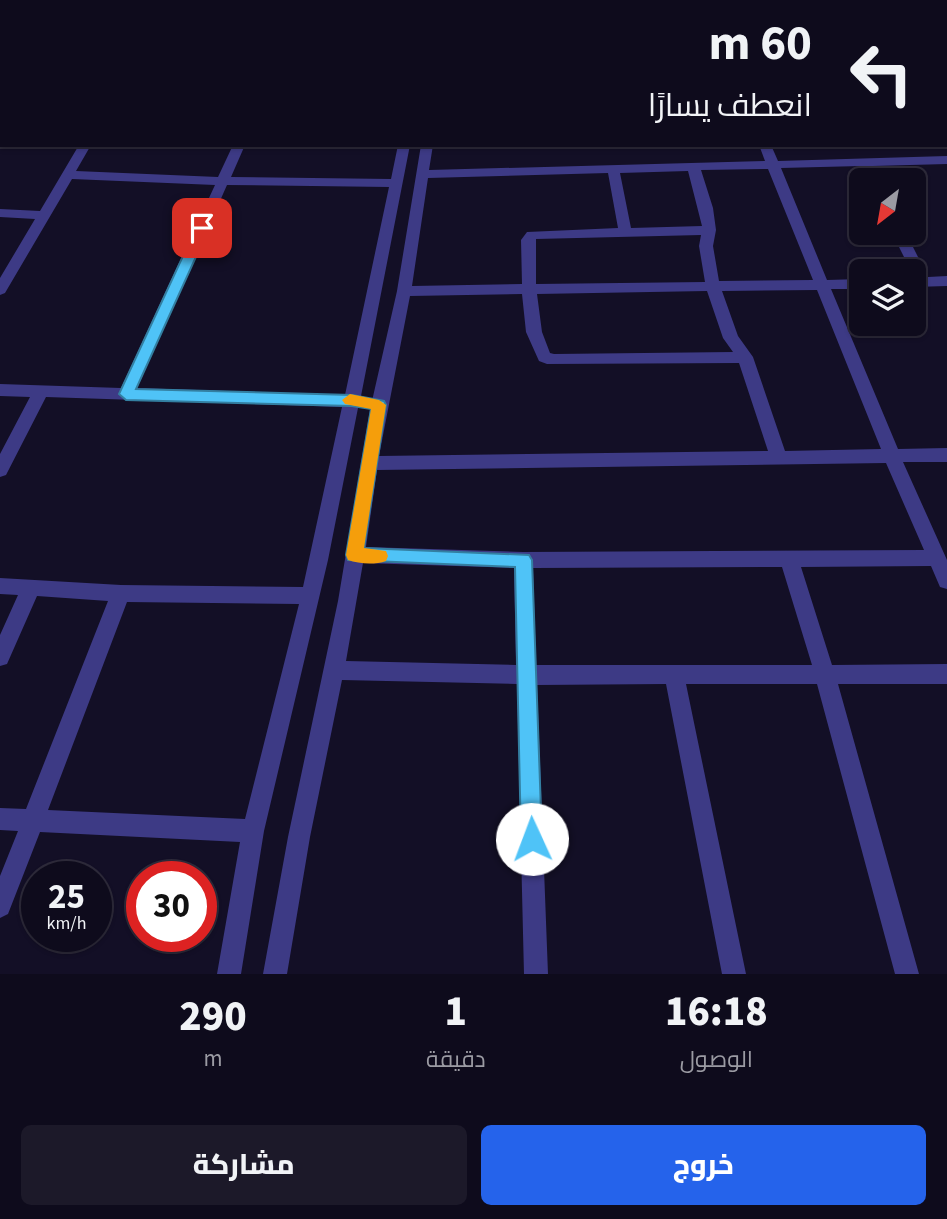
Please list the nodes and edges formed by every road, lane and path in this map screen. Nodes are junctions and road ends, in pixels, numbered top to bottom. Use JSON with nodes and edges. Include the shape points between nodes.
{"nodes":[{"id":1,"x":84,"y":147,"type":"edge"},
{"id":2,"x":238,"y":147,"type":"edge"},
{"id":3,"x":404,"y":147,"type":"edge"},
{"id":4,"x":426,"y":147,"type":"edge"},
{"id":5,"x":766,"y":147,"type":"edge"},
{"id":6,"x":936,"y":147,"type":"edge"},
{"id":7,"x":865,"y":162,"type":"junction"},
{"id":8,"x":946,"y":162,"type":"edge"},
{"id":9,"x":772,"y":163,"type":"junction"},
{"id":10,"x":693,"y":166,"type":"junction"},
{"id":11,"x":613,"y":168,"type":"junction"},
{"id":12,"x":868,"y":168,"type":"edge"},
{"id":13,"x":421,"y":174,"type":"junction"},
{"id":14,"x":68,"y":175,"type":"junction"},
{"id":15,"x":224,"y":181,"type":"junction"},
{"id":16,"x":396,"y":183,"type":"junction"},
{"id":17,"x":0,"y":213,"type":"edge"},
{"id":18,"x":44,"y":215,"type":"junction"},
{"id":19,"x":709,"y":230,"type":"junction"},
{"id":20,"x":625,"y":232,"type":"junction"},
{"id":21,"x":947,"y":281,"type":"edge"},
{"id":22,"x":926,"y":282,"type":"edge"},
{"id":23,"x":849,"y":284,"type":"edge"},
{"id":24,"x":824,"y":285,"type":"junction"},
{"id":25,"x":713,"y":287,"type":"junction"},
{"id":26,"x":529,"y":289,"type":"junction"},
{"id":27,"x":0,"y":290,"type":"edge"},
{"id":28,"x":404,"y":291,"type":"junction"},
{"id":29,"x":745,"y":357,"type":"junction"},
{"id":30,"x":0,"y":390,"type":"edge"},
{"id":31,"x":41,"y":391,"type":"junction"},
{"id":32,"x":126,"y":394,"type":"junction"},
{"id":33,"x":352,"y":400,"type":"junction"},
{"id":34,"x":379,"y":405,"type":"junction"},
{"id":35,"x":947,"y":455,"type":"edge"},
{"id":36,"x":892,"y":456,"type":"junction"},
{"id":37,"x":779,"y":457,"type":"junction"},
{"id":38,"x":370,"y":463,"type":"junction"},
{"id":39,"x":0,"y":470,"type":"edge"},
{"id":40,"x":354,"y":555,"type":"junction"},
{"id":41,"x":789,"y":558,"type":"junction"},
{"id":42,"x":937,"y":558,"type":"junction"},
{"id":43,"x":523,"y":560,"type":"junction"},
{"id":44,"x":947,"y":581,"type":"edge"},
{"id":45,"x":0,"y":586,"type":"edge"},
{"id":46,"x":31,"y":588,"type":"junction"},
{"id":47,"x":121,"y":593,"type":"junction"},
{"id":48,"x":309,"y":596,"type":"junction"},
{"id":49,"x":0,"y":657,"type":"edge"},
{"id":50,"x":333,"y":670,"type":"junction"},
{"id":51,"x":947,"y":674,"type":"edge"},
{"id":52,"x":527,"y":675,"type":"junction"},
{"id":53,"x":674,"y":675,"type":"junction"},
{"id":54,"x":825,"y":675,"type":"junction"},
{"id":55,"x":0,"y":819,"type":"edge"},
{"id":56,"x":33,"y":822,"type":"junction"},
{"id":57,"x":253,"y":831,"type":"junction"},
{"id":58,"x":0,"y":906,"type":"edge"},
{"id":59,"x":229,"y":974,"type":"edge"},
{"id":60,"x":275,"y":974,"type":"edge"},
{"id":61,"x":536,"y":974,"type":"edge"},
{"id":62,"x":734,"y":974,"type":"edge"},
{"id":63,"x":907,"y":974,"type":"edge"}],
"edges":[{"from":1,"to":14,"type":"street"},
{"from":2,"to":15,"type":"street"},
{"from":3,"to":16,"type":"street"},
{"from":4,"to":13,"type":"street"},
{"from":5,"to":9,"type":"street"},
{"from":6,"to":8,"type":"street"},
{"from":7,"to":8,"type":"street"},
{"from":7,"to":9,"type":"street"},
{"from":7,"to":12,"type":"street"},
{"from":9,"to":10,"type":"street"},
{"from":9,"to":24,"type":"street"},
{"from":10,"to":11,"type":"street"},
{"from":10,"to":19,"type":"street"},
{"from":11,"to":13,"type":"street"},
{"from":11,"to":20,"type":"street"},
{"from":13,"to":28,"type":"street"},
{"from":14,"to":15,"type":"street"},
{"from":14,"to":18,"type":"street"},
{"from":15,"to":16,"type":"street"},
{"from":15,"to":32,"type":"street"},
{"from":16,"to":33,"type":"street"},
{"from":17,"to":18,"type":"street"},
{"from":18,"to":27,"type":"street"},
{"from":19,"to":20,"type":"street"},
{"from":19,"to":25,"type":"street","via":[[706,246]]},
{"from":20,"to":26,"type":"street","via":[[531,235]]},
{"from":21,"to":22,"type":"street"},
{"from":23,"to":24,"type":"street"},
{"from":24,"to":25,"type":"street"},
{"from":24,"to":36,"type":"street"},
{"from":25,"to":26,"type":"street"},
{"from":25,"to":29,"type":"street","via":[[730,338]]},
{"from":26,"to":28,"type":"street"},
{"from":26,"to":29,"type":"street","via":[[538,348],[553,360]]},
{"from":28,"to":34,"type":"street"},
{"from":29,"to":37,"type":"street"},
{"from":30,"to":31,"type":"street"},
{"from":31,"to":32,"type":"street"},
{"from":31,"to":39,"type":"street"},
{"from":32,"to":33,"type":"street"},
{"from":33,"to":34,"type":"street"},
{"from":33,"to":48,"type":"street"},
{"from":34,"to":38,"type":"street"},
{"from":35,"to":36,"type":"street"},
{"from":36,"to":37,"type":"street"},
{"from":36,"to":42,"type":"street"},
{"from":37,"to":38,"type":"street"},
{"from":38,"to":40,"type":"street"},
{"from":40,"to":43,"type":"street"},
{"from":40,"to":50,"type":"street"},
{"from":41,"to":42,"type":"street"},
{"from":41,"to":43,"type":"street"},
{"from":41,"to":54,"type":"street"},
{"from":42,"to":44,"type":"street"},
{"from":43,"to":52,"type":"street"},
{"from":45,"to":46,"type":"street"},
{"from":46,"to":47,"type":"street"},
{"from":46,"to":49,"type":"street"},
{"from":47,"to":48,"type":"street"},
{"from":47,"to":56,"type":"street"},
{"from":48,"to":57,"type":"street"},
{"from":50,"to":52,"type":"street"},
{"from":50,"to":60,"type":"street"},
{"from":51,"to":54,"type":"street"},
{"from":52,"to":53,"type":"street"},
{"from":52,"to":61,"type":"street"},
{"from":53,"to":54,"type":"street"},
{"from":53,"to":62,"type":"street"},
{"from":54,"to":63,"type":"street"},
{"from":55,"to":56,"type":"street"},
{"from":56,"to":57,"type":"street"},
{"from":56,"to":58,"type":"street"},
{"from":57,"to":59,"type":"street"}]}
